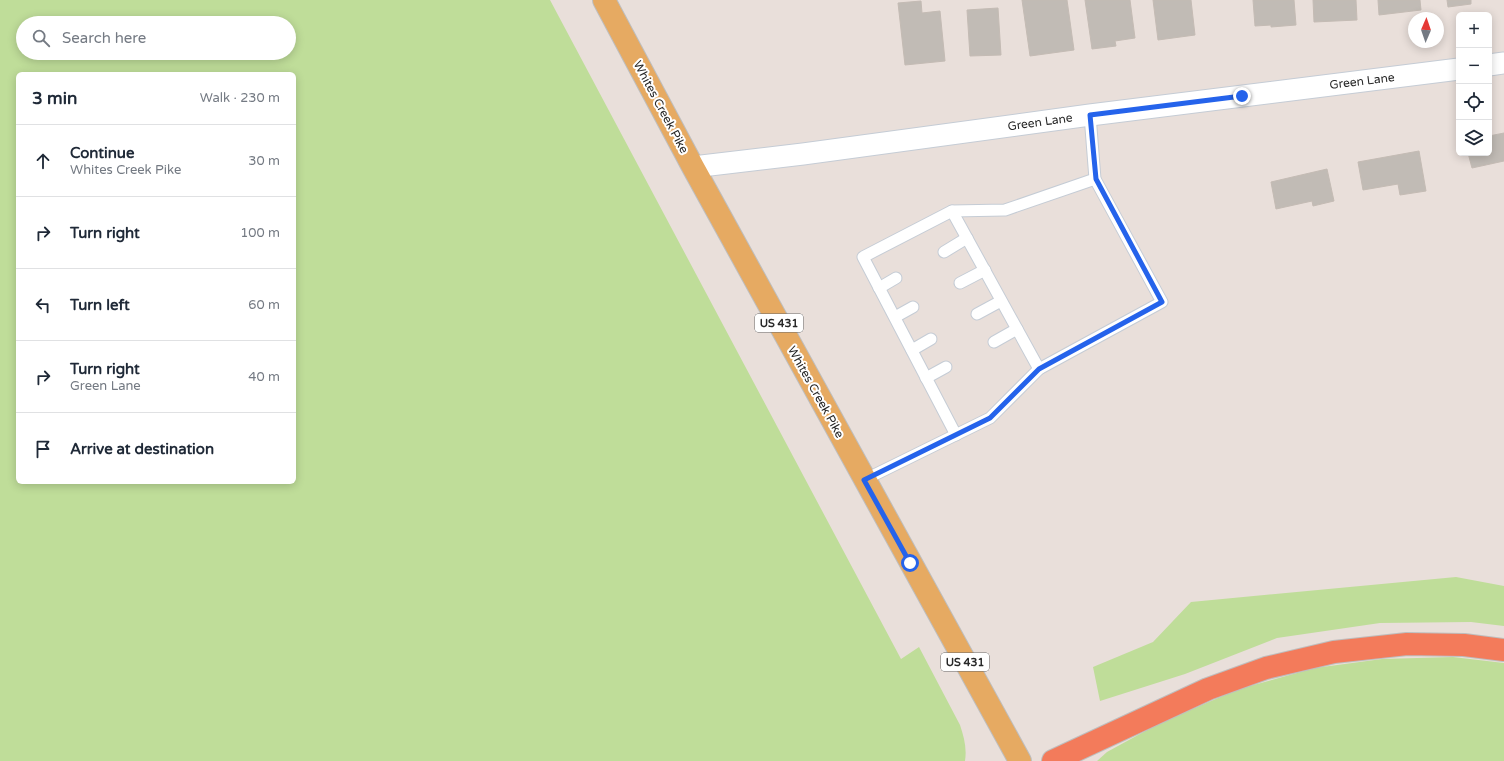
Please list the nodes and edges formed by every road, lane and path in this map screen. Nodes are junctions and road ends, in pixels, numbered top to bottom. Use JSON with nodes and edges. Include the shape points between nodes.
{"nodes":[{"id":1,"x":604,"y":0,"type":"edge"},
{"id":2,"x":1504,"y":63,"type":"edge"},
{"id":3,"x":1492,"y":65,"type":"edge"},
{"id":4,"x":1456,"y":69,"type":"edge"},
{"id":5,"x":1090,"y":115,"type":"junction"},
{"id":6,"x":693,"y":167,"type":"junction"},
{"id":7,"x":1096,"y":179,"type":"junction"},
{"id":8,"x":952,"y":211,"type":"junction"},
{"id":9,"x":967,"y":238,"type":"junction"},
{"id":10,"x":944,"y":252,"type":"dead end"},
{"id":11,"x":985,"y":270,"type":"junction"},
{"id":12,"x":896,"y":278,"type":"dead end"},
{"id":13,"x":960,"y":283,"type":"dead end"},
{"id":14,"x":879,"y":288,"type":"junction"},
{"id":15,"x":1001,"y":301,"type":"junction"},
{"id":16,"x":913,"y":308,"type":"dead end"},
{"id":17,"x":977,"y":314,"type":"dead end"},
{"id":18,"x":895,"y":317,"type":"junction"},
{"id":19,"x":1017,"y":329,"type":"junction"},
{"id":20,"x":931,"y":339,"type":"dead end"},
{"id":21,"x":994,"y":342,"type":"dead end"},
{"id":22,"x":912,"y":350,"type":"junction"},
{"id":23,"x":946,"y":367,"type":"dead end"},
{"id":24,"x":1039,"y":369,"type":"junction"},
{"id":25,"x":926,"y":378,"type":"junction"},
{"id":26,"x":956,"y":435,"type":"junction"},
{"id":27,"x":864,"y":480,"type":"junction"},
{"id":28,"x":1504,"y":650,"type":"edge"},
{"id":29,"x":1020,"y":761,"type":"edge"},
{"id":30,"x":1053,"y":761,"type":"edge"}],
"edges":[{"from":1,"to":6,"type":"main road","name":"Whites Creek Pike","number":"US 431"},
{"from":2,"to":3,"type":"street"},
{"from":4,"to":5,"type":"street","name":"Green Lane"},
{"from":5,"to":6,"type":"street","name":"Green Lane"},
{"from":5,"to":7,"type":"lane"},
{"from":6,"to":27,"type":"main road","name":"Whites Creek Pike","number":"US 431"},
{"from":7,"to":8,"type":"lane","via":[[1005,210]]},
{"from":7,"to":24,"type":"lane","via":[[1162,302]]},
{"from":8,"to":9,"type":"lane"},
{"from":8,"to":14,"type":"lane","via":[[864,257]]},
{"from":9,"to":10,"type":"lane"},
{"from":9,"to":11,"type":"lane"},
{"from":11,"to":13,"type":"lane"},
{"from":11,"to":15,"type":"lane"},
{"from":12,"to":14,"type":"lane"},
{"from":14,"to":18,"type":"lane"},
{"from":15,"to":17,"type":"lane"},
{"from":15,"to":19,"type":"lane"},
{"from":16,"to":18,"type":"lane"},
{"from":18,"to":22,"type":"lane"},
{"from":19,"to":21,"type":"lane"},
{"from":19,"to":24,"type":"lane"},
{"from":20,"to":22,"type":"lane"},
{"from":22,"to":25,"type":"lane"},
{"from":23,"to":25,"type":"lane"},
{"from":24,"to":26,"type":"lane","via":[[990,418]]},
{"from":25,"to":26,"type":"lane"},
{"from":26,"to":27,"type":"lane"},
{"from":27,"to":29,"type":"main road","name":"Whites Creek Pike","number":"US 431"},
{"from":28,"to":30,"type":"highway","via":[[1464,645],[1407,644],[1334,652],[1266,668],[1208,689]]}]}
